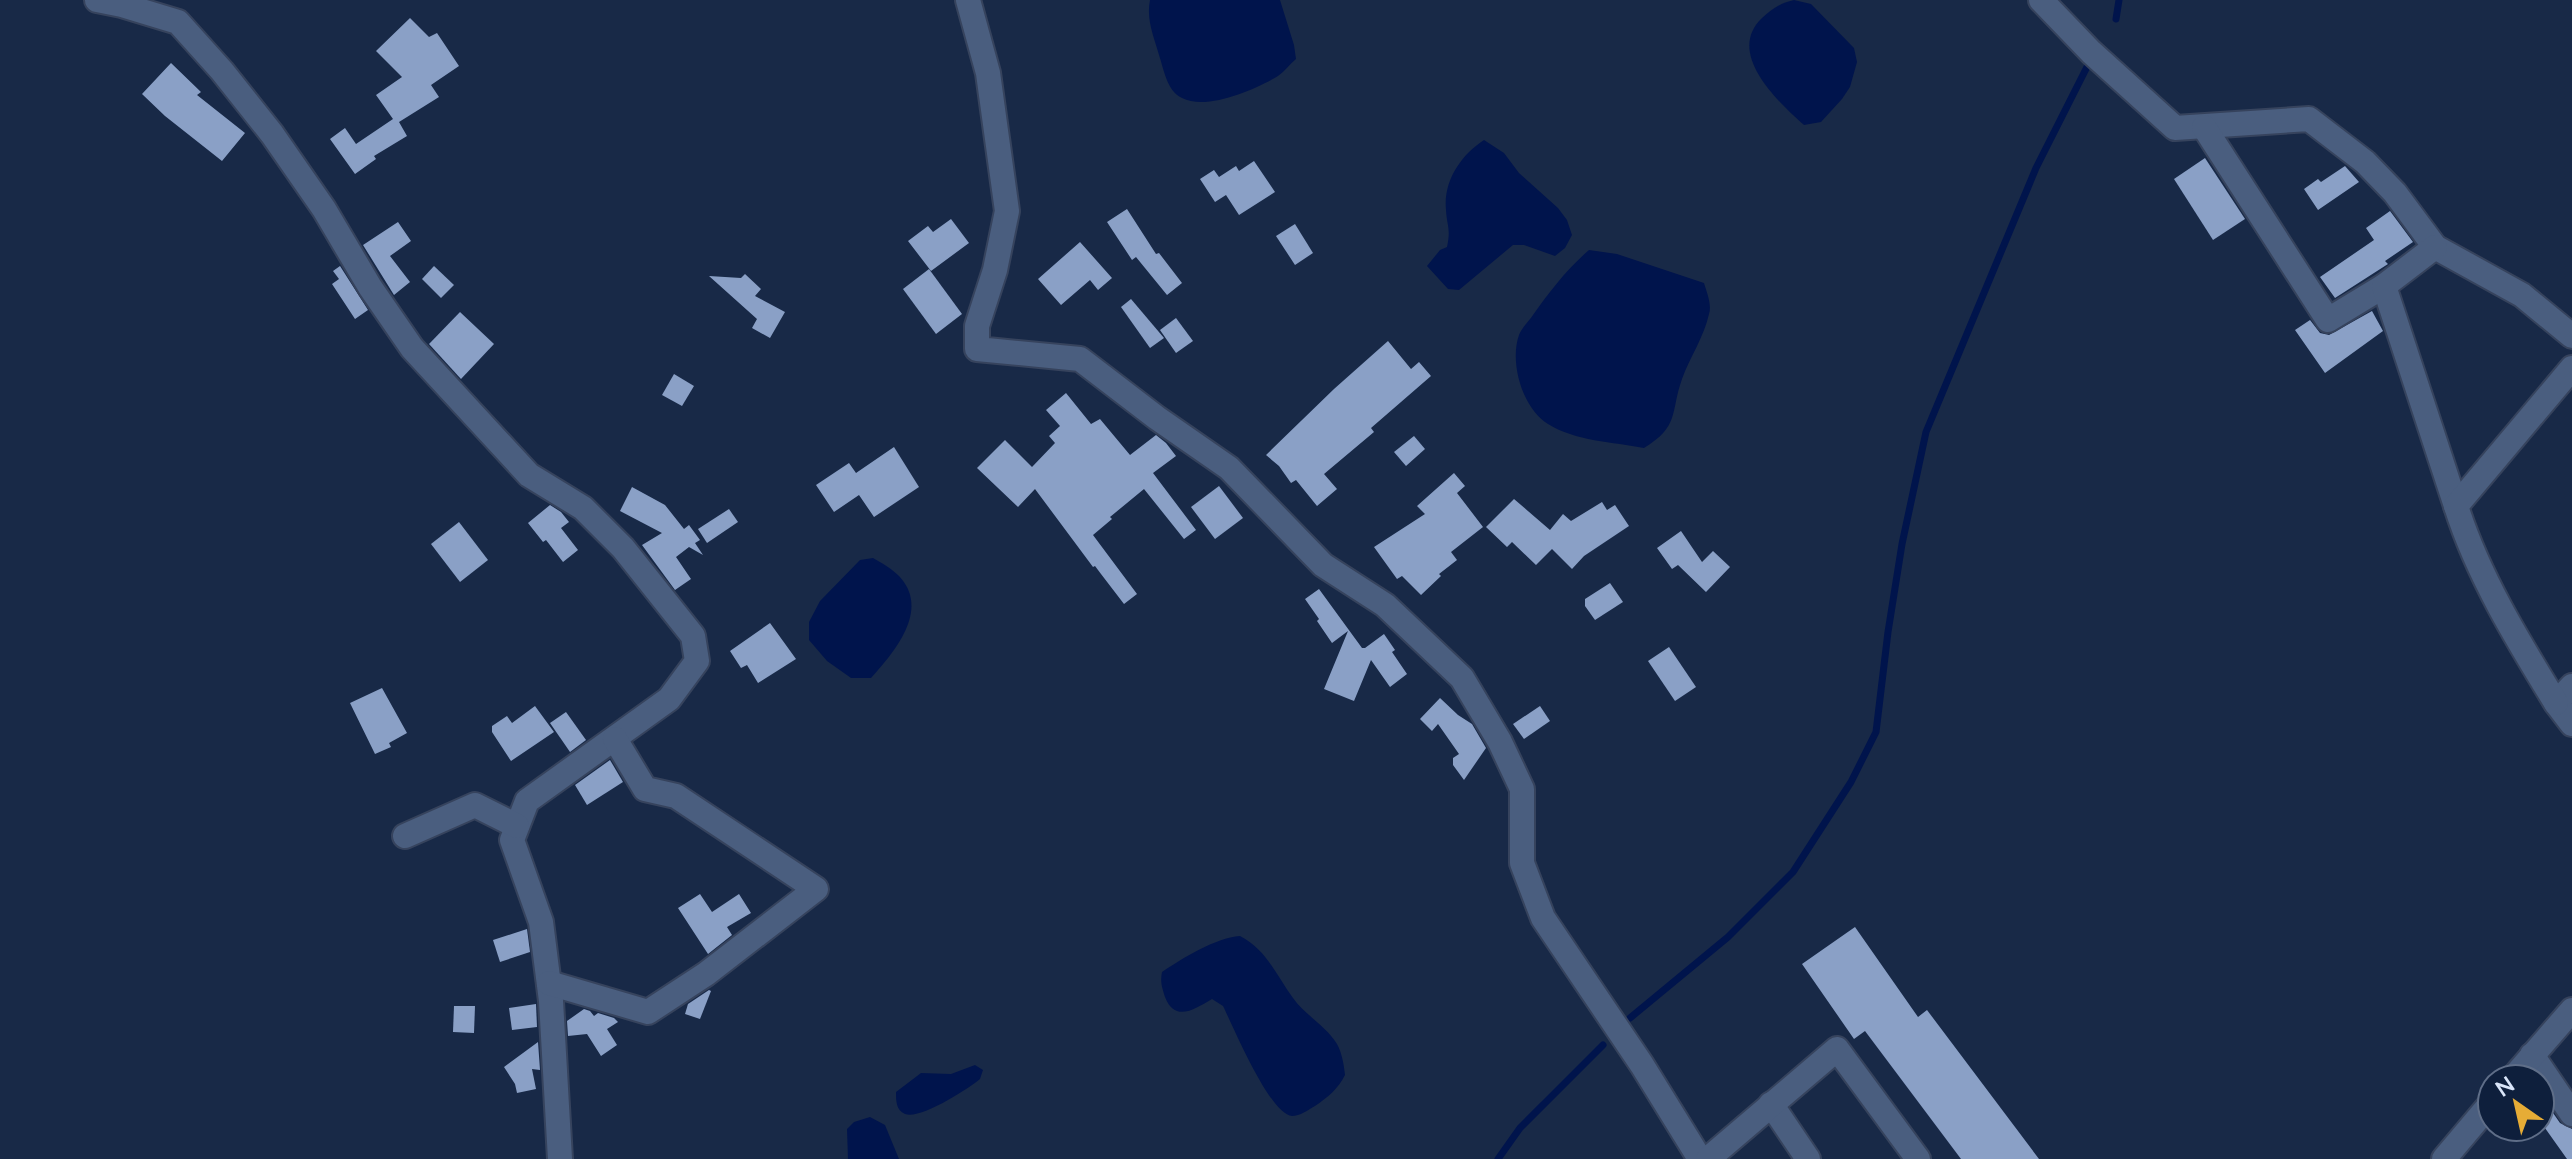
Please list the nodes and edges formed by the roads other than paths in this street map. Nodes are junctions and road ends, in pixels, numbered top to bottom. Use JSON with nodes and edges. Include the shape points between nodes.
{"nodes":[{"id":1,"x":97,"y":0,"type":"edge"},
{"id":2,"x":968,"y":0,"type":"edge"},
{"id":3,"x":2041,"y":0,"type":"edge"},
{"id":4,"x":2204,"y":127,"type":"junction"},
{"id":5,"x":2435,"y":247,"type":"junction"},
{"id":6,"x":2384,"y":286,"type":"junction"},
{"id":7,"x":2572,"y":336,"type":"edge"},
{"id":8,"x":2572,"y":368,"type":"edge"},
{"id":9,"x":2456,"y":506,"type":"junction"},
{"id":10,"x":2564,"y":695,"type":"edge"},
{"id":11,"x":2572,"y":724,"type":"edge"},
{"id":12,"x":615,"y":739,"type":"junction"},
{"id":13,"x":517,"y":826,"type":"junction"},
{"id":14,"x":405,"y":836,"type":"dead end"},
{"id":15,"x":549,"y":983,"type":"junction"},
{"id":16,"x":2572,"y":1010,"type":"edge"},
{"id":17,"x":2532,"y":1055,"type":"junction"},
{"id":18,"x":2525,"y":1063,"type":"edge"},
{"id":19,"x":1771,"y":1104,"type":"junction"},
{"id":20,"x":2572,"y":1114,"type":"edge"},
{"id":21,"x":2476,"y":1121,"type":"edge"},
{"id":22,"x":560,"y":1159,"type":"edge"},
{"id":23,"x":1700,"y":1159,"type":"edge"},
{"id":24,"x":1708,"y":1159,"type":"edge"},
{"id":25,"x":1808,"y":1159,"type":"edge"},
{"id":26,"x":1918,"y":1159,"type":"edge"},
{"id":27,"x":2444,"y":1159,"type":"edge"}],
"edges":[{"from":1,"to":12,"type":"street","via":[[178,22],[272,134],[412,348],[529,475],[583,508],[623,548],[693,636],[697,661],[669,699]]},
{"from":2,"to":23,"type":"street","via":[[988,73],[1007,211],[977,326],[977,349],[1080,359],[1229,468],[1323,565],[1385,605],[1462,678],[1522,789],[1522,863],[1543,918]]},
{"from":3,"to":4,"type":"street","via":[[2175,128]]},
{"from":4,"to":5,"type":"street","via":[[2309,119],[2365,162]]},
{"from":4,"to":6,"type":"street","via":[[2328,320]]},
{"from":5,"to":6,"type":"street"},
{"from":5,"to":7,"type":"street","via":[[2522,295]]},
{"from":6,"to":9,"type":"street"},
{"from":8,"to":9,"type":"street"},
{"from":9,"to":10,"type":"street","via":[[2466,538],[2518,640]]},
{"from":10,"to":11,"type":"street"},
{"from":12,"to":13,"type":"street","via":[[527,801]]},
{"from":12,"to":15,"type":"street","via":[[645,789],[676,796],[816,889],[648,1012]]},
{"from":13,"to":14,"type":"street","via":[[475,805]]},
{"from":13,"to":15,"type":"street","via":[[512,840],[541,922]]},
{"from":15,"to":22,"type":"street"},
{"from":16,"to":17,"type":"street"},
{"from":17,"to":18,"type":"street"},
{"from":17,"to":20,"type":"street"},
{"from":19,"to":24,"type":"street"},
{"from":19,"to":25,"type":"street"},
{"from":19,"to":26,"type":"street","via":[[1837,1049]]},
{"from":21,"to":27,"type":"street"}]}
